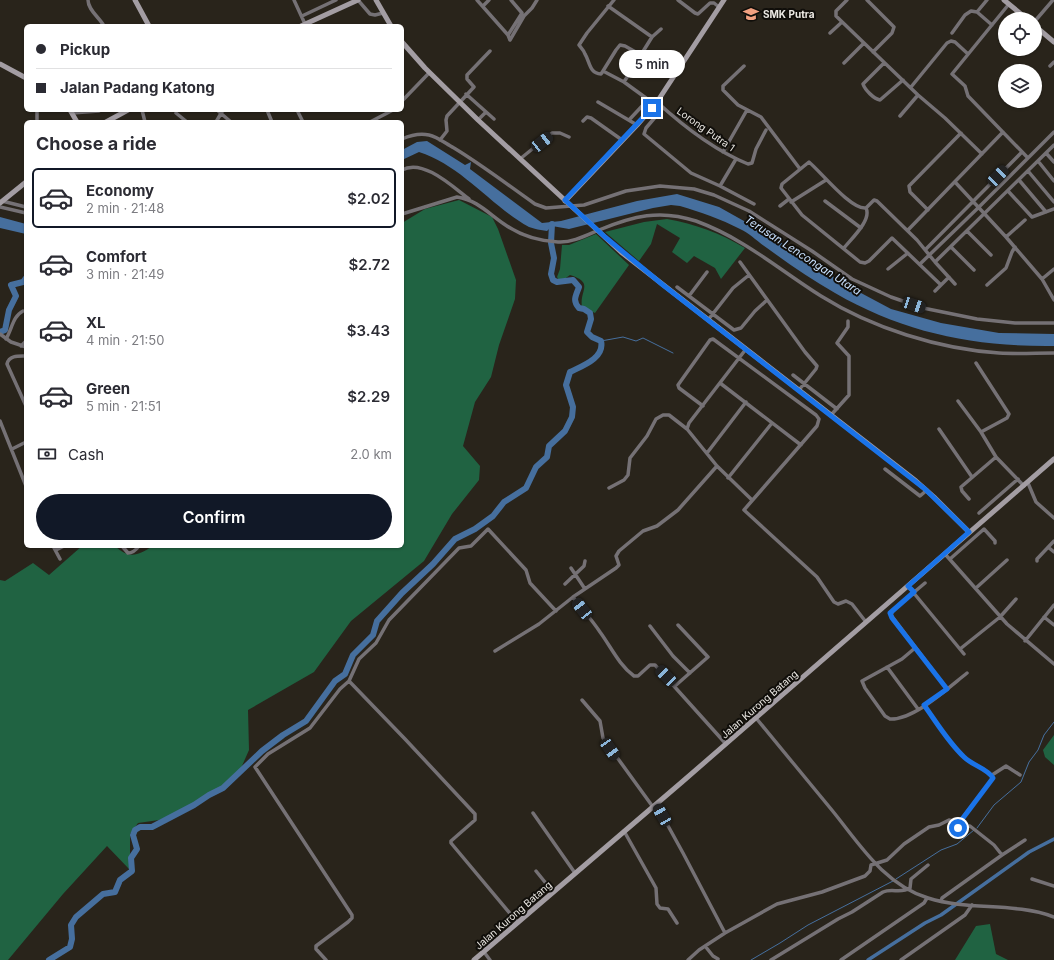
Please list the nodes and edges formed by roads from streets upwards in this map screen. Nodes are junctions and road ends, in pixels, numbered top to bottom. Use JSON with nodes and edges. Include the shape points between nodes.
{"nodes":[{"id":1,"x":88,"y":0,"type":"edge"},
{"id":2,"x":135,"y":0,"type":"edge"},
{"id":3,"x":336,"y":0,"type":"edge"},
{"id":4,"x":358,"y":0,"type":"edge"},
{"id":5,"x":376,"y":0,"type":"edge"},
{"id":6,"x":383,"y":0,"type":"edge"},
{"id":7,"x":477,"y":0,"type":"edge"},
{"id":8,"x":489,"y":0,"type":"edge"},
{"id":9,"x":511,"y":0,"type":"edge"},
{"id":10,"x":537,"y":0,"type":"edge"},
{"id":11,"x":614,"y":0,"type":"edge"},
{"id":12,"x":678,"y":0,"type":"edge"},
{"id":13,"x":724,"y":0,"type":"edge"},
{"id":14,"x":847,"y":0,"type":"edge"},
{"id":15,"x":867,"y":0,"type":"edge"},
{"id":16,"x":987,"y":0,"type":"edge"},
{"id":17,"x":1004,"y":0,"type":"edge"},
{"id":18,"x":1053,"y":0,"type":"edge"},
{"id":19,"x":296,"y":1,"type":"edge"},
{"id":20,"x":1009,"y":4,"type":"junction"},
{"id":21,"x":483,"y":6,"type":"junction"},
{"id":22,"x":608,"y":6,"type":"junction"},
{"id":23,"x":719,"y":7,"type":"junction"},
{"id":24,"x":383,"y":11,"type":"junction"},
{"id":25,"x":977,"y":12,"type":"junction"},
{"id":26,"x":1019,"y":12,"type":"edge"},
{"id":27,"x":1042,"y":13,"type":"edge"},
{"id":28,"x":302,"y":16,"type":"junction"},
{"id":29,"x":842,"y":22,"type":"junction"},
{"id":30,"x":103,"y":24,"type":"edge"},
{"id":31,"x":148,"y":24,"type":"edge"},
{"id":32,"x":303,"y":24,"type":"edge"},
{"id":33,"x":305,"y":24,"type":"edge"},
{"id":34,"x":390,"y":24,"type":"edge"},
{"id":35,"x":992,"y":25,"type":"junction"},
{"id":36,"x":661,"y":29,"type":"dead end"},
{"id":37,"x":1042,"y":32,"type":"edge"},
{"id":38,"x":830,"y":33,"type":"dead end"},
{"id":39,"x":952,"y":33,"type":"dead end"},
{"id":40,"x":508,"y":35,"type":"junction"},
{"id":41,"x":652,"y":37,"type":"junction"},
{"id":42,"x":1054,"y":42,"type":"edge"},
{"id":43,"x":864,"y":43,"type":"junction"},
{"id":44,"x":404,"y":44,"type":"edge"},
{"id":45,"x":490,"y":51,"type":"dead end"},
{"id":46,"x":873,"y":52,"type":"junction"},
{"id":47,"x":968,"y":54,"type":"junction"},
{"id":48,"x":641,"y":55,"type":"junction"},
{"id":49,"x":884,"y":62,"type":"junction"},
{"id":50,"x":1054,"y":62,"type":"edge"},
{"id":51,"x":844,"y":63,"type":"dead end"},
{"id":52,"x":0,"y":64,"type":"edge"},
{"id":53,"x":744,"y":66,"type":"dead end"},
{"id":54,"x":1050,"y":66,"type":"dead end"},
{"id":55,"x":603,"y":71,"type":"junction"},
{"id":56,"x":429,"y":73,"type":"junction"},
{"id":57,"x":24,"y":77,"type":"edge"},
{"id":58,"x":902,"y":80,"type":"junction"},
{"id":59,"x":624,"y":82,"type":"junction"},
{"id":60,"x":911,"y":87,"type":"junction"},
{"id":61,"x":466,"y":94,"type":"junction"},
{"id":62,"x":918,"y":95,"type":"junction"},
{"id":63,"x":404,"y":99,"type":"edge"},
{"id":64,"x":460,"y":102,"type":"junction"},
{"id":65,"x":598,"y":102,"type":"dead end"},
{"id":66,"x":657,"y":102,"type":"junction"},
{"id":67,"x":664,"y":108,"type":"junction"},
{"id":68,"x":747,"y":110,"type":"junction"},
{"id":69,"x":125,"y":112,"type":"edge"},
{"id":70,"x":222,"y":112,"type":"edge"},
{"id":71,"x":389,"y":112,"type":"edge"},
{"id":72,"x":486,"y":112,"type":"junction"},
{"id":73,"x":176,"y":113,"type":"dead end"},
{"id":74,"x":900,"y":116,"type":"dead end"},
{"id":75,"x":116,"y":119,"type":"edge"},
{"id":76,"x":494,"y":119,"type":"dead end"},
{"id":77,"x":185,"y":120,"type":"edge"},
{"id":78,"x":229,"y":120,"type":"edge"},
{"id":79,"x":374,"y":120,"type":"edge"},
{"id":80,"x":478,"y":120,"type":"junction"},
{"id":81,"x":629,"y":120,"type":"junction"},
{"id":82,"x":583,"y":121,"type":"dead end"},
{"id":83,"x":637,"y":125,"type":"junction"},
{"id":84,"x":766,"y":130,"type":"dead end"},
{"id":85,"x":1003,"y":132,"type":"junction"},
{"id":86,"x":961,"y":133,"type":"junction"},
{"id":87,"x":1053,"y":134,"type":"edge"},
{"id":88,"x":569,"y":137,"type":"dead end"},
{"id":89,"x":404,"y":138,"type":"edge"},
{"id":90,"x":440,"y":140,"type":"junction"},
{"id":91,"x":622,"y":140,"type":"junction"},
{"id":92,"x":1054,"y":145,"type":"edge"},
{"id":93,"x":723,"y":152,"type":"junction"},
{"id":94,"x":1022,"y":152,"type":"junction"},
{"id":95,"x":1046,"y":153,"type":"junction"},
{"id":96,"x":982,"y":154,"type":"junction"},
{"id":97,"x":1028,"y":158,"type":"junction"},
{"id":98,"x":520,"y":159,"type":"junction"},
{"id":99,"x":736,"y":159,"type":"junction"},
{"id":100,"x":1038,"y":161,"type":"junction"},
{"id":101,"x":1054,"y":162,"type":"edge"},
{"id":102,"x":404,"y":169,"type":"edge"},
{"id":103,"x":800,"y":169,"type":"junction"},
{"id":104,"x":1028,"y":171,"type":"junction"},
{"id":105,"x":826,"y":180,"type":"junction"},
{"id":106,"x":1019,"y":180,"type":"junction"},
{"id":107,"x":1054,"y":181,"type":"edge"},
{"id":108,"x":955,"y":182,"type":"junction"},
{"id":109,"x":24,"y":184,"type":"edge"},
{"id":110,"x":720,"y":186,"type":"junction"},
{"id":111,"x":1008,"y":191,"type":"junction"},
{"id":112,"x":470,"y":200,"type":"junction"},
{"id":113,"x":565,"y":200,"type":"junction"},
{"id":114,"x":790,"y":200,"type":"junction"},
{"id":115,"x":825,"y":201,"type":"dead end"},
{"id":116,"x":974,"y":201,"type":"junction"},
{"id":117,"x":1,"y":202,"type":"edge"},
{"id":118,"x":1054,"y":202,"type":"edge"},
{"id":119,"x":754,"y":204,"type":"dead end"},
{"id":120,"x":569,"y":205,"type":"junction"},
{"id":121,"x":780,"y":206,"type":"dead end"},
{"id":122,"x":0,"y":207,"type":"edge"},
{"id":123,"x":24,"y":207,"type":"edge"},
{"id":124,"x":868,"y":207,"type":"junction"},
{"id":125,"x":979,"y":208,"type":"junction"},
{"id":126,"x":1054,"y":209,"type":"edge"},
{"id":127,"x":928,"y":210,"type":"junction"},
{"id":128,"x":1046,"y":212,"type":"junction"},
{"id":129,"x":24,"y":213,"type":"edge"},
{"id":130,"x":404,"y":213,"type":"edge"},
{"id":131,"x":983,"y":213,"type":"junction"},
{"id":132,"x":1025,"y":220,"type":"dead end"},
{"id":133,"x":861,"y":228,"type":"junction"},
{"id":134,"x":596,"y":230,"type":"junction"},
{"id":135,"x":908,"y":230,"type":"junction"},
{"id":136,"x":967,"y":230,"type":"junction"},
{"id":137,"x":1006,"y":237,"type":"junction"},
{"id":138,"x":951,"y":247,"type":"junction"},
{"id":139,"x":1015,"y":247,"type":"junction"},
{"id":140,"x":844,"y":248,"type":"junction"},
{"id":141,"x":926,"y":249,"type":"junction"},
{"id":142,"x":908,"y":253,"type":"junction"},
{"id":143,"x":930,"y":254,"type":"junction"},
{"id":144,"x":990,"y":255,"type":"dead end"},
{"id":145,"x":740,"y":262,"type":"dead end"},
{"id":146,"x":935,"y":262,"type":"junction"},
{"id":147,"x":920,"y":264,"type":"junction"},
{"id":148,"x":888,"y":269,"type":"dead end"},
{"id":149,"x":1054,"y":269,"type":"edge"},
{"id":150,"x":974,"y":270,"type":"dead end"},
{"id":151,"x":707,"y":272,"type":"dead end"},
{"id":152,"x":749,"y":275,"type":"junction"},
{"id":153,"x":949,"y":277,"type":"junction"},
{"id":154,"x":1042,"y":279,"type":"junction"},
{"id":155,"x":955,"y":284,"type":"dead end"},
{"id":156,"x":941,"y":285,"type":"junction"},
{"id":157,"x":987,"y":285,"type":"dead end"},
{"id":158,"x":677,"y":287,"type":"dead end"},
{"id":159,"x":935,"y":291,"type":"dead end"},
{"id":160,"x":689,"y":296,"type":"junction"},
{"id":161,"x":767,"y":300,"type":"junction"},
{"id":162,"x":1054,"y":300,"type":"edge"},
{"id":163,"x":23,"y":311,"type":"dead end"},
{"id":164,"x":713,"y":314,"type":"junction"},
{"id":165,"x":708,"y":320,"type":"junction"},
{"id":166,"x":848,"y":321,"type":"dead end"},
{"id":167,"x":1054,"y":323,"type":"edge"},
{"id":168,"x":2,"y":336,"type":"edge"},
{"id":169,"x":24,"y":343,"type":"edge"},
{"id":170,"x":21,"y":346,"type":"junction"},
{"id":171,"x":24,"y":347,"type":"edge"},
{"id":172,"x":746,"y":349,"type":"junction"},
{"id":173,"x":1054,"y":353,"type":"edge"},
{"id":174,"x":24,"y":356,"type":"edge"},
{"id":175,"x":740,"y":357,"type":"junction"},
{"id":176,"x":976,"y":363,"type":"dead end"},
{"id":177,"x":793,"y":375,"type":"dead end"},
{"id":178,"x":720,"y":383,"type":"junction"},
{"id":179,"x":804,"y":384,"type":"junction"},
{"id":180,"x":800,"y":390,"type":"junction"},
{"id":181,"x":958,"y":401,"type":"dead end"},
{"id":182,"x":24,"y":402,"type":"edge"},
{"id":183,"x":746,"y":402,"type":"junction"},
{"id":184,"x":702,"y":406,"type":"junction"},
{"id":185,"x":836,"y":409,"type":"junction"},
{"id":186,"x":832,"y":415,"type":"junction"},
{"id":187,"x":0,"y":421,"type":"edge"},
{"id":188,"x":772,"y":422,"type":"junction"},
{"id":189,"x":687,"y":429,"type":"junction"},
{"id":190,"x":939,"y":429,"type":"dead end"},
{"id":191,"x":981,"y":432,"type":"junction"},
{"id":192,"x":24,"y":443,"type":"edge"},
{"id":193,"x":801,"y":445,"type":"junction"},
{"id":194,"x":12,"y":449,"type":"junction"},
{"id":195,"x":707,"y":453,"type":"junction"},
{"id":196,"x":996,"y":457,"type":"junction"},
{"id":197,"x":1054,"y":459,"type":"edge"},
{"id":198,"x":717,"y":466,"type":"junction"},
{"id":199,"x":885,"y":469,"type":"dead end"},
{"id":200,"x":972,"y":477,"type":"junction"},
{"id":201,"x":728,"y":478,"type":"junction"},
{"id":202,"x":1018,"y":480,"type":"junction"},
{"id":203,"x":24,"y":481,"type":"edge"},
{"id":204,"x":1026,"y":484,"type":"junction"},
{"id":205,"x":609,"y":488,"type":"dead end"},
{"id":206,"x":927,"y":490,"type":"junction"},
{"id":207,"x":969,"y":499,"type":"dead end"},
{"id":208,"x":752,"y":500,"type":"junction"},
{"id":209,"x":979,"y":512,"type":"dead end"},
{"id":210,"x":1054,"y":518,"type":"edge"},
{"id":211,"x":969,"y":532,"type":"junction"},
{"id":212,"x":1054,"y":541,"type":"edge"},
{"id":213,"x":994,"y":543,"type":"dead end"},
{"id":214,"x":1048,"y":547,"type":"junction"},
{"id":215,"x":60,"y":548,"type":"edge"},
{"id":216,"x":124,"y":548,"type":"edge"},
{"id":217,"x":137,"y":548,"type":"edge"},
{"id":218,"x":56,"y":550,"type":"joint"},
{"id":219,"x":1054,"y":552,"type":"edge"},
{"id":220,"x":945,"y":554,"type":"junction"},
{"id":221,"x":60,"y":559,"type":"dead end"},
{"id":222,"x":950,"y":559,"type":"junction"},
{"id":223,"x":1007,"y":560,"type":"dead end"},
{"id":224,"x":585,"y":561,"type":"dead end"},
{"id":225,"x":1037,"y":561,"type":"dead end"},
{"id":226,"x":571,"y":568,"type":"dead end"},
{"id":227,"x":575,"y":575,"type":"junction"},
{"id":228,"x":925,"y":583,"type":"dead end"},
{"id":229,"x":565,"y":584,"type":"dead end"},
{"id":230,"x":908,"y":586,"type":"junction"},
{"id":231,"x":976,"y":588,"type":"junction"},
{"id":232,"x":585,"y":589,"type":"junction"},
{"id":233,"x":914,"y":592,"type":"junction"},
{"id":234,"x":574,"y":597,"type":"junction"},
{"id":235,"x":1016,"y":599,"type":"dead end"},
{"id":236,"x":1054,"y":604,"type":"edge"},
{"id":237,"x":556,"y":611,"type":"junction"},
{"id":238,"x":1000,"y":617,"type":"junction"},
{"id":239,"x":1044,"y":617,"type":"junction"},
{"id":240,"x":866,"y":622,"type":"junction"},
{"id":241,"x":678,"y":625,"type":"dead end"},
{"id":242,"x":1054,"y":625,"type":"edge"},
{"id":243,"x":650,"y":626,"type":"dead end"},
{"id":244,"x":1025,"y":641,"type":"junction"},
{"id":245,"x":915,"y":648,"type":"junction"},
{"id":246,"x":960,"y":649,"type":"junction"},
{"id":247,"x":495,"y":651,"type":"dead end"},
{"id":248,"x":964,"y":654,"type":"dead end"},
{"id":249,"x":1054,"y":658,"type":"edge"},
{"id":250,"x":1052,"y":662,"type":"edge"},
{"id":251,"x":888,"y":667,"type":"junction"},
{"id":252,"x":690,"y":673,"type":"junction"},
{"id":253,"x":967,"y":673,"type":"dead end"},
{"id":254,"x":349,"y":681,"type":"junction"},
{"id":255,"x":675,"y":686,"type":"junction"},
{"id":256,"x":947,"y":689,"type":"junction"},
{"id":257,"x":582,"y":700,"type":"dead end"},
{"id":258,"x":924,"y":705,"type":"junction"},
{"id":259,"x":918,"y":709,"type":"junction"},
{"id":260,"x":756,"y":718,"type":"junction"},
{"id":261,"x":726,"y":744,"type":"junction"},
{"id":262,"x":992,"y":775,"type":"junction"},
{"id":263,"x":1020,"y":775,"type":"dead end"},
{"id":264,"x":654,"y":806,"type":"junction"},
{"id":265,"x":533,"y":813,"type":"dead end"},
{"id":266,"x":957,"y":826,"type":"junction"},
{"id":267,"x":624,"y":830,"type":"junction"},
{"id":268,"x":1026,"y":840,"type":"dead end"},
{"id":269,"x":1002,"y":855,"type":"junction"},
{"id":270,"x":874,"y":863,"type":"junction"},
{"id":271,"x":928,"y":865,"type":"dead end"},
{"id":272,"x":536,"y":871,"type":"dead end"},
{"id":273,"x":575,"y":873,"type":"junction"},
{"id":274,"x":1032,"y":879,"type":"dead end"},
{"id":275,"x":1054,"y":886,"type":"edge"},
{"id":276,"x":908,"y":890,"type":"junction"},
{"id":277,"x":553,"y":892,"type":"junction"},
{"id":278,"x":927,"y":898,"type":"junction"},
{"id":279,"x":941,"y":901,"type":"junction"},
{"id":280,"x":972,"y":905,"type":"junction"},
{"id":281,"x":1054,"y":917,"type":"edge"},
{"id":282,"x":518,"y":923,"type":"junction"},
{"id":283,"x":677,"y":923,"type":"dead end"},
{"id":284,"x":725,"y":933,"type":"junction"},
{"id":285,"x":705,"y":946,"type":"junction"},
{"id":286,"x":484,"y":952,"type":"junction"},
{"id":287,"x":718,"y":959,"type":"edge"},
{"id":288,"x":326,"y":960,"type":"edge"},
{"id":289,"x":474,"y":960,"type":"edge"},
{"id":290,"x":490,"y":960,"type":"edge"},
{"id":291,"x":688,"y":960,"type":"edge"},
{"id":292,"x":771,"y":960,"type":"edge"},
{"id":293,"x":841,"y":960,"type":"edge"},
{"id":294,"x":901,"y":960,"type":"edge"}],
"edges":[{"from":1,"to":30,"type":"street","via":[[89,7]]},
{"from":2,"to":31,"type":"street"},
{"from":3,"to":28,"type":"street"},
{"from":4,"to":24,"type":"street","via":[[370,14]]},
{"from":4,"to":33,"type":"street"},
{"from":5,"to":24,"type":"street"},
{"from":6,"to":24,"type":"street"},
{"from":7,"to":21,"type":"street"},
{"from":8,"to":21,"type":"street"},
{"from":9,"to":40,"type":"street","via":[[522,13]]},
{"from":10,"to":40,"type":"street","via":[[510,40]]},
{"from":11,"to":22,"type":"street"},
{"from":12,"to":23,"type":"street","via":[[698,14],[710,3]]},
{"from":13,"to":23,"type":"street"},
{"from":14,"to":29,"type":"street","via":[[835,13]]},
{"from":15,"to":46,"type":"street","via":[[894,27],[892,33]]},
{"from":16,"to":25,"type":"street"},
{"from":17,"to":20,"type":"street"},
{"from":18,"to":27,"type":"street"},
{"from":19,"to":28,"type":"street"},
{"from":20,"to":26,"type":"street"},
{"from":20,"to":35,"type":"street"},
{"from":21,"to":40,"type":"street"},
{"from":22,"to":41,"type":"street"},
{"from":22,"to":55,"type":"street","via":[[579,45],[585,52],[592,70],[598,74]]},
{"from":23,"to":66,"type":"street"},
{"from":24,"to":34,"type":"street"},
{"from":25,"to":35,"type":"street"},
{"from":25,"to":39,"type":"street","via":[[969,11]]},
{"from":28,"to":32,"type":"street"},
{"from":29,"to":38,"type":"street"},
{"from":29,"to":43,"type":"street"},
{"from":35,"to":47,"type":"street"},
{"from":36,"to":41,"type":"street"},
{"from":37,"to":42,"type":"street"},
{"from":41,"to":48,"type":"street"},
{"from":43,"to":46,"type":"street"},
{"from":43,"to":51,"type":"street"},
{"from":44,"to":56,"type":"street"},
{"from":45,"to":61,"type":"street","via":[[467,75],[467,79],[474,87]]},
{"from":46,"to":49,"type":"street"},
{"from":47,"to":60,"type":"street","via":[[951,41]]},
{"from":47,"to":85,"type":"street","via":[[953,72],[953,76],[966,86],[968,96]]},
{"from":48,"to":55,"type":"street","via":[[620,45]]},
{"from":48,"to":59,"type":"street"},
{"from":49,"to":58,"type":"street"},
{"from":49,"to":58,"type":"street","via":[[863,84],[865,88],[880,100]]},
{"from":50,"to":54,"type":"street"},
{"from":52,"to":57,"type":"street"},
{"from":53,"to":68,"type":"street","via":[[723,88],[733,100]]},
{"from":55,"to":59,"type":"street"},
{"from":56,"to":63,"type":"street"},
{"from":56,"to":64,"type":"street"},
{"from":58,"to":60,"type":"street"},
{"from":59,"to":81,"type":"street","via":[[646,100]]},
{"from":60,"to":62,"type":"street"},
{"from":61,"to":64,"type":"street"},
{"from":61,"to":72,"type":"street"},
{"from":62,"to":74,"type":"street"},
{"from":62,"to":86,"type":"street"},
{"from":64,"to":80,"type":"street"},
{"from":64,"to":90,"type":"street","via":[[447,116],[447,131]]},
{"from":65,"to":81,"type":"street"},
{"from":66,"to":67,"type":"street","name":"Lorong Putra 1"},
{"from":66,"to":83,"type":"street"},
{"from":67,"to":93,"type":"street","name":"Lorong Putra 1"},
{"from":67,"to":110,"type":"street","via":[[646,128],[644,134],[691,173]]},
{"from":68,"to":93,"type":"street"},
{"from":68,"to":103,"type":"street","via":[[766,122]]},
{"from":69,"to":75,"type":"street"},
{"from":70,"to":78,"type":"street"},
{"from":71,"to":79,"type":"street"},
{"from":72,"to":76,"type":"street"},
{"from":72,"to":80,"type":"street"},
{"from":73,"to":77,"type":"street"},
{"from":80,"to":98,"type":"street"},
{"from":81,"to":83,"type":"street"},
{"from":82,"to":91,"type":"street","via":[[587,117],[591,118]]},
{"from":83,"to":91,"type":"street"},
{"from":84,"to":99,"type":"street","name":"Lorong Putra 1","via":[[752,163]]},
{"from":85,"to":94,"type":"street"},
{"from":85,"to":96,"type":"street"},
{"from":86,"to":96,"type":"street"},
{"from":86,"to":127,"type":"street","via":[[909,186],[910,192]]},
{"from":87,"to":97,"type":"street"},
{"from":88,"to":98,"type":"street","via":[[560,133],[552,134]]},
{"from":89,"to":90,"type":"street","via":[[424,135]]},
{"from":90,"to":120,"type":"street","via":[[540,206],[546,208]]},
{"from":91,"to":113,"type":"street"},
{"from":92,"to":95,"type":"street"},
{"from":93,"to":99,"type":"street","name":"Lorong Putra 1"},
{"from":94,"to":97,"type":"street"},
{"from":94,"to":116,"type":"street"},
{"from":95,"to":100,"type":"street"},
{"from":95,"to":101,"type":"street"},
{"from":96,"to":108,"type":"street"},
{"from":97,"to":125,"type":"street"},
{"from":98,"to":113,"type":"street"},
{"from":99,"to":110,"type":"street"},
{"from":100,"to":104,"type":"street"},
{"from":100,"to":107,"type":"street"},
{"from":102,"to":112,"type":"street","via":[[426,169]]},
{"from":103,"to":105,"type":"street","via":[[809,162]]},
{"from":103,"to":114,"type":"street","via":[[781,185]]},
{"from":104,"to":106,"type":"street"},
{"from":104,"to":118,"type":"street"},
{"from":105,"to":114,"type":"street"},
{"from":105,"to":124,"type":"street","via":[[860,207]]},
{"from":106,"to":111,"type":"street"},
{"from":106,"to":128,"type":"street"},
{"from":108,"to":116,"type":"street"},
{"from":108,"to":127,"type":"street"},
{"from":109,"to":117,"type":"street"},
{"from":110,"to":119,"type":"street"},
{"from":111,"to":128,"type":"street","via":[[1032,217]]},
{"from":111,"to":131,"type":"street"},
{"from":112,"to":130,"type":"street","via":[[457,197]]},
{"from":112,"to":134,"type":"street","via":[[519,233],[534,239],[561,242]]},
{"from":113,"to":120,"type":"street"},
{"from":114,"to":121,"type":"street"},
{"from":114,"to":140,"type":"street","via":[[802,215]]},
{"from":115,"to":133,"type":"street"},
{"from":116,"to":125,"type":"street"},
{"from":116,"to":141,"type":"street"},
{"from":117,"to":123,"type":"street"},
{"from":120,"to":134,"type":"street"},
{"from":120,"to":167,"type":"street","via":[[584,205],[626,192],[660,186],[694,189],[749,212],[852,279],[891,297],[923,308],[977,319],[1015,323]]},
{"from":122,"to":129,"type":"street"},
{"from":124,"to":133,"type":"street","via":[[866,220]]},
{"from":124,"to":135,"type":"street","via":[[874,200],[877,201]]},
{"from":125,"to":131,"type":"street"},
{"from":125,"to":143,"type":"street"},
{"from":126,"to":128,"type":"street"},
{"from":127,"to":135,"type":"street"},
{"from":131,"to":136,"type":"street"},
{"from":131,"to":137,"type":"street"},
{"from":132,"to":137,"type":"street"},
{"from":133,"to":140,"type":"street"},
{"from":134,"to":165,"type":"street"},
{"from":134,"to":173,"type":"street","via":[[655,214],[684,218],[733,237],[838,306],[904,333],[948,345],[997,353]]},
{"from":135,"to":141,"type":"street"},
{"from":136,"to":138,"type":"street"},
{"from":136,"to":144,"type":"street"},
{"from":137,"to":139,"type":"street"},
{"from":138,"to":146,"type":"street"},
{"from":138,"to":150,"type":"street"},
{"from":139,"to":154,"type":"street"},
{"from":139,"to":157,"type":"street","via":[[1006,268]]},
{"from":140,"to":142,"type":"street","via":[[862,263],[869,261],[892,238]]},
{"from":141,"to":143,"type":"street"},
{"from":142,"to":147,"type":"street"},
{"from":142,"to":148,"type":"street"},
{"from":143,"to":146,"type":"street"},
{"from":143,"to":147,"type":"street"},
{"from":145,"to":152,"type":"street"},
{"from":146,"to":153,"type":"street"},
{"from":147,"to":156,"type":"street"},
{"from":149,"to":154,"type":"street"},
{"from":151,"to":160,"type":"street"},
{"from":152,"to":161,"type":"street"},
{"from":152,"to":164,"type":"street","via":[[736,285]]},
{"from":153,"to":155,"type":"street"},
{"from":153,"to":156,"type":"street"},
{"from":154,"to":162,"type":"street"},
{"from":156,"to":159,"type":"street"},
{"from":158,"to":160,"type":"street"},
{"from":160,"to":164,"type":"street"},
{"from":161,"to":164,"type":"street","via":[[738,330],[732,329]]},
{"from":161,"to":179,"type":"street","via":[[817,366]]},
{"from":163,"to":168,"type":"street","via":[[16,316],[11,329]]},
{"from":164,"to":165,"type":"street"},
{"from":165,"to":172,"type":"street"},
{"from":166,"to":185,"type":"street","via":[[848,327],[837,343],[849,356],[850,393]]},
{"from":168,"to":170,"type":"street"},
{"from":169,"to":170,"type":"street"},
{"from":170,"to":171,"type":"street"},
{"from":172,"to":175,"type":"street"},
{"from":172,"to":180,"type":"street"},
{"from":174,"to":182,"type":"street","via":[[12,358],[7,364]]},
{"from":175,"to":178,"type":"street"},
{"from":175,"to":184,"type":"street","via":[[715,339],[710,340],[678,385]]},
{"from":175,"to":193,"type":"street","via":[[819,419],[817,426]]},
{"from":176,"to":191,"type":"street","via":[[1009,414],[1007,418]]},
{"from":177,"to":179,"type":"street"},
{"from":178,"to":183,"type":"street"},
{"from":178,"to":184,"type":"street"},
{"from":179,"to":180,"type":"street"},
{"from":179,"to":185,"type":"street"},
{"from":180,"to":186,"type":"street"},
{"from":181,"to":191,"type":"street"},
{"from":183,"to":188,"type":"street"},
{"from":183,"to":195,"type":"street"},
{"from":184,"to":189,"type":"street"},
{"from":185,"to":186,"type":"street"},
{"from":186,"to":206,"type":"street"},
{"from":187,"to":194,"type":"street"},
{"from":188,"to":193,"type":"street"},
{"from":188,"to":201,"type":"street"},
{"from":189,"to":195,"type":"street"},
{"from":189,"to":205,"type":"street","via":[[669,415],[656,419],[630,458],[628,474],[624,480]]},
{"from":190,"to":200,"type":"street"},
{"from":191,"to":196,"type":"street"},
{"from":192,"to":194,"type":"street"},
{"from":193,"to":208,"type":"street"},
{"from":194,"to":203,"type":"street"},
{"from":195,"to":198,"type":"street"},
{"from":196,"to":200,"type":"street"},
{"from":196,"to":202,"type":"street"},
{"from":197,"to":204,"type":"street","name":"Jalan Kurong Batang"},
{"from":198,"to":201,"type":"street"},
{"from":198,"to":232,"type":"street","via":[[678,510],[657,526],[643,531],[619,551],[616,556],[619,565],[616,568]]},
{"from":199,"to":206,"type":"street","via":[[920,496]]},
{"from":200,"to":207,"type":"street","via":[[961,487]]},
{"from":201,"to":208,"type":"street"},
{"from":202,"to":204,"type":"street"},
{"from":202,"to":209,"type":"street"},
{"from":204,"to":210,"type":"street","via":[[1036,502]]},
{"from":204,"to":211,"type":"street","name":"Jalan Kurong Batang"},
{"from":206,"to":211,"type":"street"},
{"from":208,"to":240,"type":"street","via":[[745,508],[746,512],[819,579],[834,602],[838,604],[846,601],[852,604]]},
{"from":211,"to":220,"type":"street","name":"Jalan Kurong Batang"},
{"from":212,"to":214,"type":"street"},
{"from":213,"to":222,"type":"street","via":[[984,529]]},
{"from":214,"to":219,"type":"street"},
{"from":214,"to":225,"type":"street"},
{"from":215,"to":218,"type":"street"},
{"from":216,"to":217,"type":"street","via":[[128,553]]},
{"from":218,"to":221,"type":"street"},
{"from":220,"to":222,"type":"street"},
{"from":220,"to":230,"type":"street","name":"Jalan Kurong Batang"},
{"from":222,"to":231,"type":"street"},
{"from":223,"to":231,"type":"street"},
{"from":224,"to":227,"type":"street","via":[[584,566]]},
{"from":226,"to":227,"type":"street"},
{"from":227,"to":229,"type":"street"},
{"from":227,"to":232,"type":"street"},
{"from":228,"to":233,"type":"street"},
{"from":230,"to":233,"type":"street"},
{"from":230,"to":240,"type":"street","name":"Jalan Kurong Batang"},
{"from":231,"to":238,"type":"street"},
{"from":232,"to":234,"type":"street"},
{"from":233,"to":245,"type":"street","via":[[890,613]]},
{"from":233,"to":246,"type":"street"},
{"from":234,"to":237,"type":"street"},
{"from":234,"to":255,"type":"street","via":[[618,660],[632,674],[636,676],[650,665],[655,665]]},
{"from":235,"to":238,"type":"street"},
{"from":236,"to":239,"type":"street"},
{"from":237,"to":247,"type":"street"},
{"from":237,"to":254,"type":"street","via":[[529,581],[526,570],[488,529],[472,546],[458,548],[389,620],[376,643],[359,659]]},
{"from":238,"to":244,"type":"street"},
{"from":238,"to":246,"type":"street"},
{"from":239,"to":242,"type":"street"},
{"from":239,"to":244,"type":"street"},
{"from":240,"to":260,"type":"street","name":"Jalan Kurong Batang"},
{"from":241,"to":252,"type":"street","via":[[708,657]]},
{"from":243,"to":252,"type":"street"},
{"from":244,"to":250,"type":"street"},
{"from":245,"to":251,"type":"street"},
{"from":245,"to":256,"type":"street"},
{"from":246,"to":248,"type":"street"},
{"from":249,"to":250,"type":"street"},
{"from":251,"to":259,"type":"street"},
{"from":251,"to":259,"type":"street","via":[[863,680],[865,688],[882,712],[890,719],[903,717]]},
{"from":252,"to":255,"type":"street"},
{"from":253,"to":256,"type":"street"},
{"from":254,"to":282,"type":"street","via":[[475,814],[475,820],[451,843]]},
{"from":254,"to":288,"type":"street","via":[[310,728],[268,754],[255,767],[352,915],[348,922],[316,946]]},
{"from":255,"to":261,"type":"street"},
{"from":256,"to":258,"type":"street"},
{"from":257,"to":264,"type":"street","via":[[600,721],[603,738]]},
{"from":258,"to":259,"type":"street"},
{"from":258,"to":262,"type":"street","via":[[959,752],[972,764]]},
{"from":260,"to":261,"type":"street","name":"Jalan Kurong Batang"},
{"from":260,"to":270,"type":"street"},
{"from":261,"to":264,"type":"street","name":"Jalan Kurong Batang"},
{"from":262,"to":263,"type":"street","via":[[1006,766]]},
{"from":262,"to":266,"type":"street","via":[[992,781]]},
{"from":264,"to":267,"type":"street","name":"Jalan Kurong Batang"},
{"from":264,"to":284,"type":"street","via":[[683,853]]},
{"from":265,"to":273,"type":"street"},
{"from":266,"to":269,"type":"street","via":[[960,829],[969,826],[994,845]]},
{"from":266,"to":270,"type":"street","via":[[949,820],[932,825],[912,838],[887,860]]},
{"from":267,"to":273,"type":"street","name":"Jalan Kurong Batang"},
{"from":267,"to":283,"type":"street","via":[[656,888],[656,904],[660,908],[668,909]]},
{"from":268,"to":269,"type":"street"},
{"from":269,"to":279,"type":"street"},
{"from":270,"to":276,"type":"street"},
{"from":270,"to":284,"type":"street","via":[[865,876],[826,891],[777,904]]},
{"from":271,"to":276,"type":"street","via":[[911,879]]},
{"from":272,"to":277,"type":"street"},
{"from":273,"to":277,"type":"street","name":"Jalan Kurong Batang"},
{"from":274,"to":275,"type":"street"},
{"from":276,"to":278,"type":"street"},
{"from":276,"to":292,"type":"street","via":[[883,892]]},
{"from":277,"to":282,"type":"street","name":"Jalan Kurong Batang"},
{"from":278,"to":279,"type":"street"},
{"from":278,"to":293,"type":"street","via":[[924,903]]},
{"from":279,"to":280,"type":"street"},
{"from":280,"to":281,"type":"street","via":[[1026,909]]},
{"from":280,"to":294,"type":"street","via":[[965,915]]},
{"from":282,"to":286,"type":"street","name":"Jalan Kurong Batang"},
{"from":284,"to":285,"type":"street"},
{"from":285,"to":287,"type":"street","via":[[712,956]]},
{"from":285,"to":291,"type":"street"},
{"from":286,"to":289,"type":"street","name":"Jalan Kurong Batang"},
{"from":286,"to":290,"type":"street"}]}
